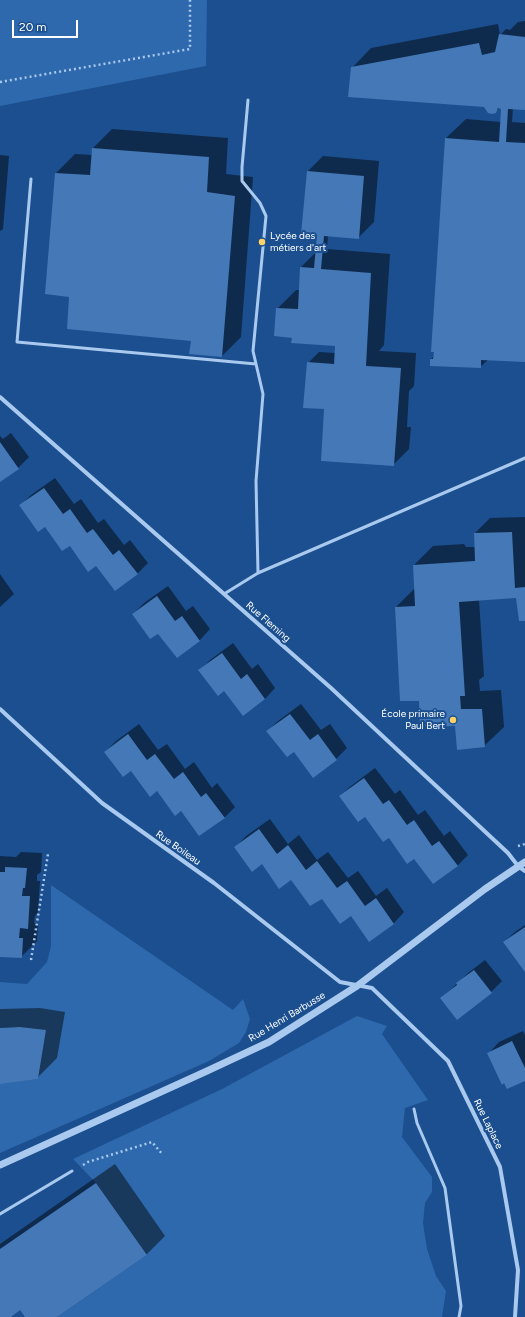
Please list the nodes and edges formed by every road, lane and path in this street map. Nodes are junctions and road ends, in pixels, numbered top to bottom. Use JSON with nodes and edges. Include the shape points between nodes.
{"nodes":[{"id":1,"x":190,"y":0,"type":"edge"},
{"id":2,"x":0,"y":82,"type":"edge"},
{"id":3,"x":248,"y":100,"type":"dead end"},
{"id":4,"x":31,"y":179,"type":"dead end"},
{"id":5,"x":256,"y":364,"type":"junction"},
{"id":6,"x":0,"y":397,"type":"edge"},
{"id":7,"x":525,"y":458,"type":"edge"},
{"id":8,"x":258,"y":573,"type":"junction"},
{"id":9,"x":224,"y":594,"type":"junction"},
{"id":10,"x":0,"y":709,"type":"edge"},
{"id":11,"x":48,"y":854,"type":"dead end"},
{"id":12,"x":525,"y":862,"type":"edge"},
{"id":13,"x":518,"y":866,"type":"junction"},
{"id":14,"x":525,"y":871,"type":"edge"},
{"id":15,"x":31,"y":960,"type":"dead end"},
{"id":16,"x":356,"y":986,"type":"junction"},
{"id":17,"x":414,"y":1109,"type":"dead end"},
{"id":18,"x":163,"y":1154,"type":"dead end"},
{"id":19,"x":0,"y":1165,"type":"edge"},
{"id":20,"x":72,"y":1171,"type":"joint"},
{"id":21,"x":0,"y":1214,"type":"edge"},
{"id":22,"x":459,"y":1317,"type":"edge"},
{"id":23,"x":514,"y":1317,"type":"edge"}],
"edges":[{"from":1,"to":2,"type":"path","via":[[190,49]]},
{"from":3,"to":5,"type":"lane","via":[[242,181],[260,203],[266,216],[252,351]]},
{"from":4,"to":5,"type":"lane","via":[[17,342]]},
{"from":5,"to":8,"type":"lane","via":[[264,394],[256,481]]},
{"from":6,"to":9,"type":"street","name":"Rue Fleming"},
{"from":7,"to":8,"type":"lane"},
{"from":8,"to":9,"type":"lane"},
{"from":9,"to":13,"type":"street","name":"Rue Fleming","via":[[331,688],[508,853]]},
{"from":10,"to":16,"type":"street","name":"Rue Boileau","via":[[102,803],[214,883],[340,982]]},
{"from":11,"to":15,"type":"path"},
{"from":12,"to":13,"type":"street","name":"Rue Henri Barbusse"},
{"from":13,"to":14,"type":"street","name":"Rue Fleming"},
{"from":13,"to":16,"type":"street","name":"Rue Henri Barbusse"},
{"from":16,"to":19,"type":"street","name":"Rue Henri Barbusse","via":[[269,1042]]},
{"from":16,"to":23,"type":"street","name":"Rue Laplace","via":[[372,988],[448,1061],[500,1167],[518,1270]]},
{"from":17,"to":22,"type":"lane","via":[[445,1188],[461,1306]]},
{"from":18,"to":20,"type":"path","via":[[152,1142],[88,1162]]},
{"from":20,"to":21,"type":"lane"}]}
